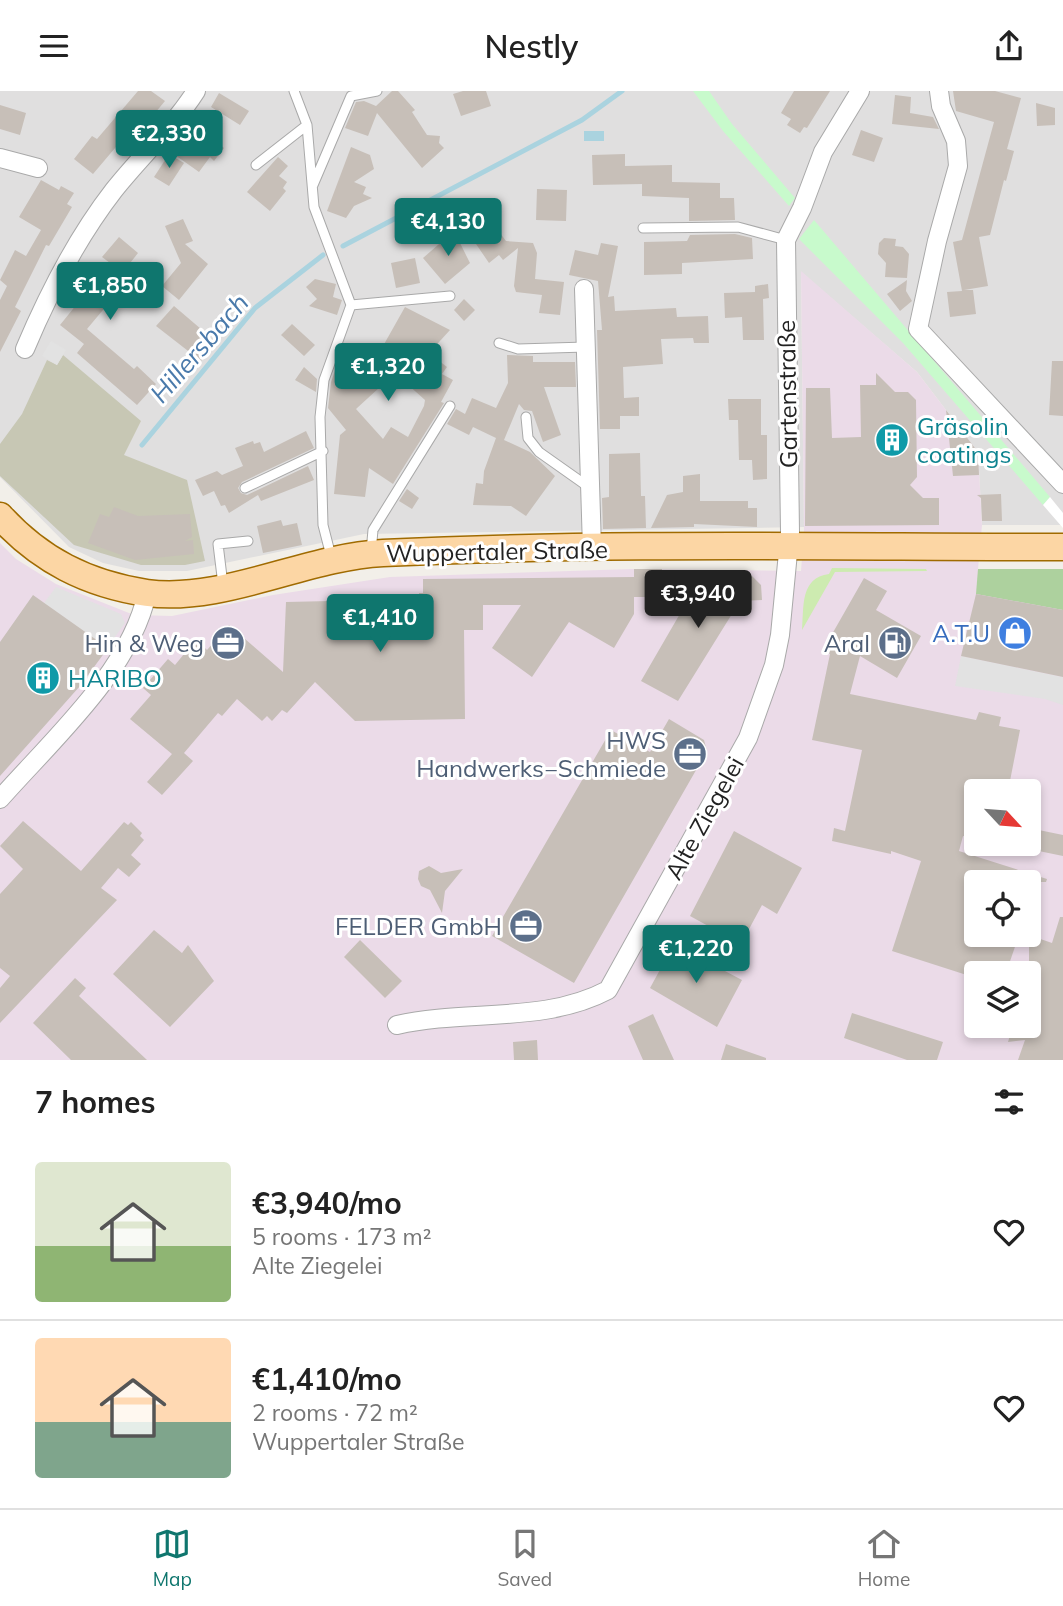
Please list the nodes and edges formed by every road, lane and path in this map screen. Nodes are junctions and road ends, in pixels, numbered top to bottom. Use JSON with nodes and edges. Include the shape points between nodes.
{"nodes":[{"id":1,"x":196,"y":91,"type":"edge"},
{"id":2,"x":294,"y":91,"type":"edge"},
{"id":3,"x":377,"y":91,"type":"edge"},
{"id":4,"x":860,"y":91,"type":"edge"},
{"id":5,"x":939,"y":91,"type":"edge"},
{"id":6,"x":307,"y":125,"type":"junction"},
{"id":7,"x":0,"y":158,"type":"edge"},
{"id":8,"x":256,"y":165,"type":"dead end"},
{"id":9,"x":37,"y":168,"type":"dead end"},
{"id":10,"x":312,"y":187,"type":"junction"},
{"id":11,"x":643,"y":228,"type":"dead end"},
{"id":12,"x":786,"y":240,"type":"junction"},
{"id":13,"x":584,"y":289,"type":"dead end"},
{"id":14,"x":450,"y":296,"type":"dead end"},
{"id":15,"x":351,"y":305,"type":"junction"},
{"id":16,"x":499,"y":344,"type":"dead end"},
{"id":17,"x":588,"y":347,"type":"junction"},
{"id":18,"x":25,"y":349,"type":"dead end"},
{"id":19,"x":450,"y":406,"type":"dead end"},
{"id":20,"x":526,"y":417,"type":"dead end"},
{"id":21,"x":323,"y":451,"type":"junction"},
{"id":22,"x":1063,"y":484,"type":"edge"},
{"id":23,"x":245,"y":488,"type":"dead end"},
{"id":24,"x":590,"y":488,"type":"junction"},
{"id":25,"x":0,"y":516,"type":"edge"},
{"id":26,"x":248,"y":541,"type":"dead end"},
{"id":27,"x":1063,"y":547,"type":"edge"},
{"id":28,"x":592,"y":548,"type":"junction"},
{"id":29,"x":789,"y":548,"type":"junction"},
{"id":30,"x":371,"y":554,"type":"junction"},
{"id":31,"x":332,"y":560,"type":"junction"},
{"id":32,"x":223,"y":587,"type":"junction"},
{"id":33,"x":147,"y":593,"type":"junction"},
{"id":34,"x":0,"y":799,"type":"edge"},
{"id":35,"x":397,"y":1025,"type":"dead end"}],
"edges":[{"from":1,"to":18,"type":"street","via":[[114,190],[70,253]]},
{"from":2,"to":6,"type":"lane"},
{"from":3,"to":10,"type":"lane","via":[[351,96]]},
{"from":4,"to":12,"type":"street","name":"Gartenstraße","via":[[822,152],[803,208]]},
{"from":5,"to":22,"type":"street","via":[[956,141],[958,166],[918,329]]},
{"from":6,"to":8,"type":"lane"},
{"from":6,"to":10,"type":"lane"},
{"from":7,"to":9,"type":"street"},
{"from":10,"to":15,"type":"lane","via":[[314,207]]},
{"from":11,"to":12,"type":"lane","via":[[738,227]]},
{"from":12,"to":29,"type":"street","name":"Gartenstraße"},
{"from":13,"to":17,"type":"street"},
{"from":14,"to":15,"type":"lane"},
{"from":15,"to":21,"type":"lane","via":[[324,380]]},
{"from":16,"to":17,"type":"lane","via":[[518,349]]},
{"from":17,"to":24,"type":"street"},
{"from":19,"to":30,"type":"lane","via":[[373,530]]},
{"from":20,"to":24,"type":"lane","via":[[528,438],[539,452]]},
{"from":21,"to":23,"type":"lane"},
{"from":21,"to":31,"type":"lane","via":[[323,525]]},
{"from":24,"to":28,"type":"street"},
{"from":25,"to":33,"type":"main road","name":"Wuppertaler Straße","via":[[19,537],[57,565],[98,582]]},
{"from":26,"to":32,"type":"lane","via":[[218,544]]},
{"from":27,"to":29,"type":"main road","name":"Wuppertaler Straße"},
{"from":28,"to":29,"type":"main road","name":"Wuppertaler Straße"},
{"from":28,"to":30,"type":"main road","name":"Wuppertaler Straße"},
{"from":29,"to":35,"type":"street","name":"Alte Ziegelei","via":[[780,635],[755,722],[608,991],[582,1005],[554,1010],[430,1018]]},
{"from":30,"to":31,"type":"main road","name":"Wuppertaler Straße"},
{"from":31,"to":32,"type":"main road","name":"Wuppertaler Straße"},
{"from":32,"to":33,"type":"main road","name":"Wuppertaler Straße","via":[[185,594]]},
{"from":33,"to":34,"type":"street","via":[[135,635],[112,670]]}]}
